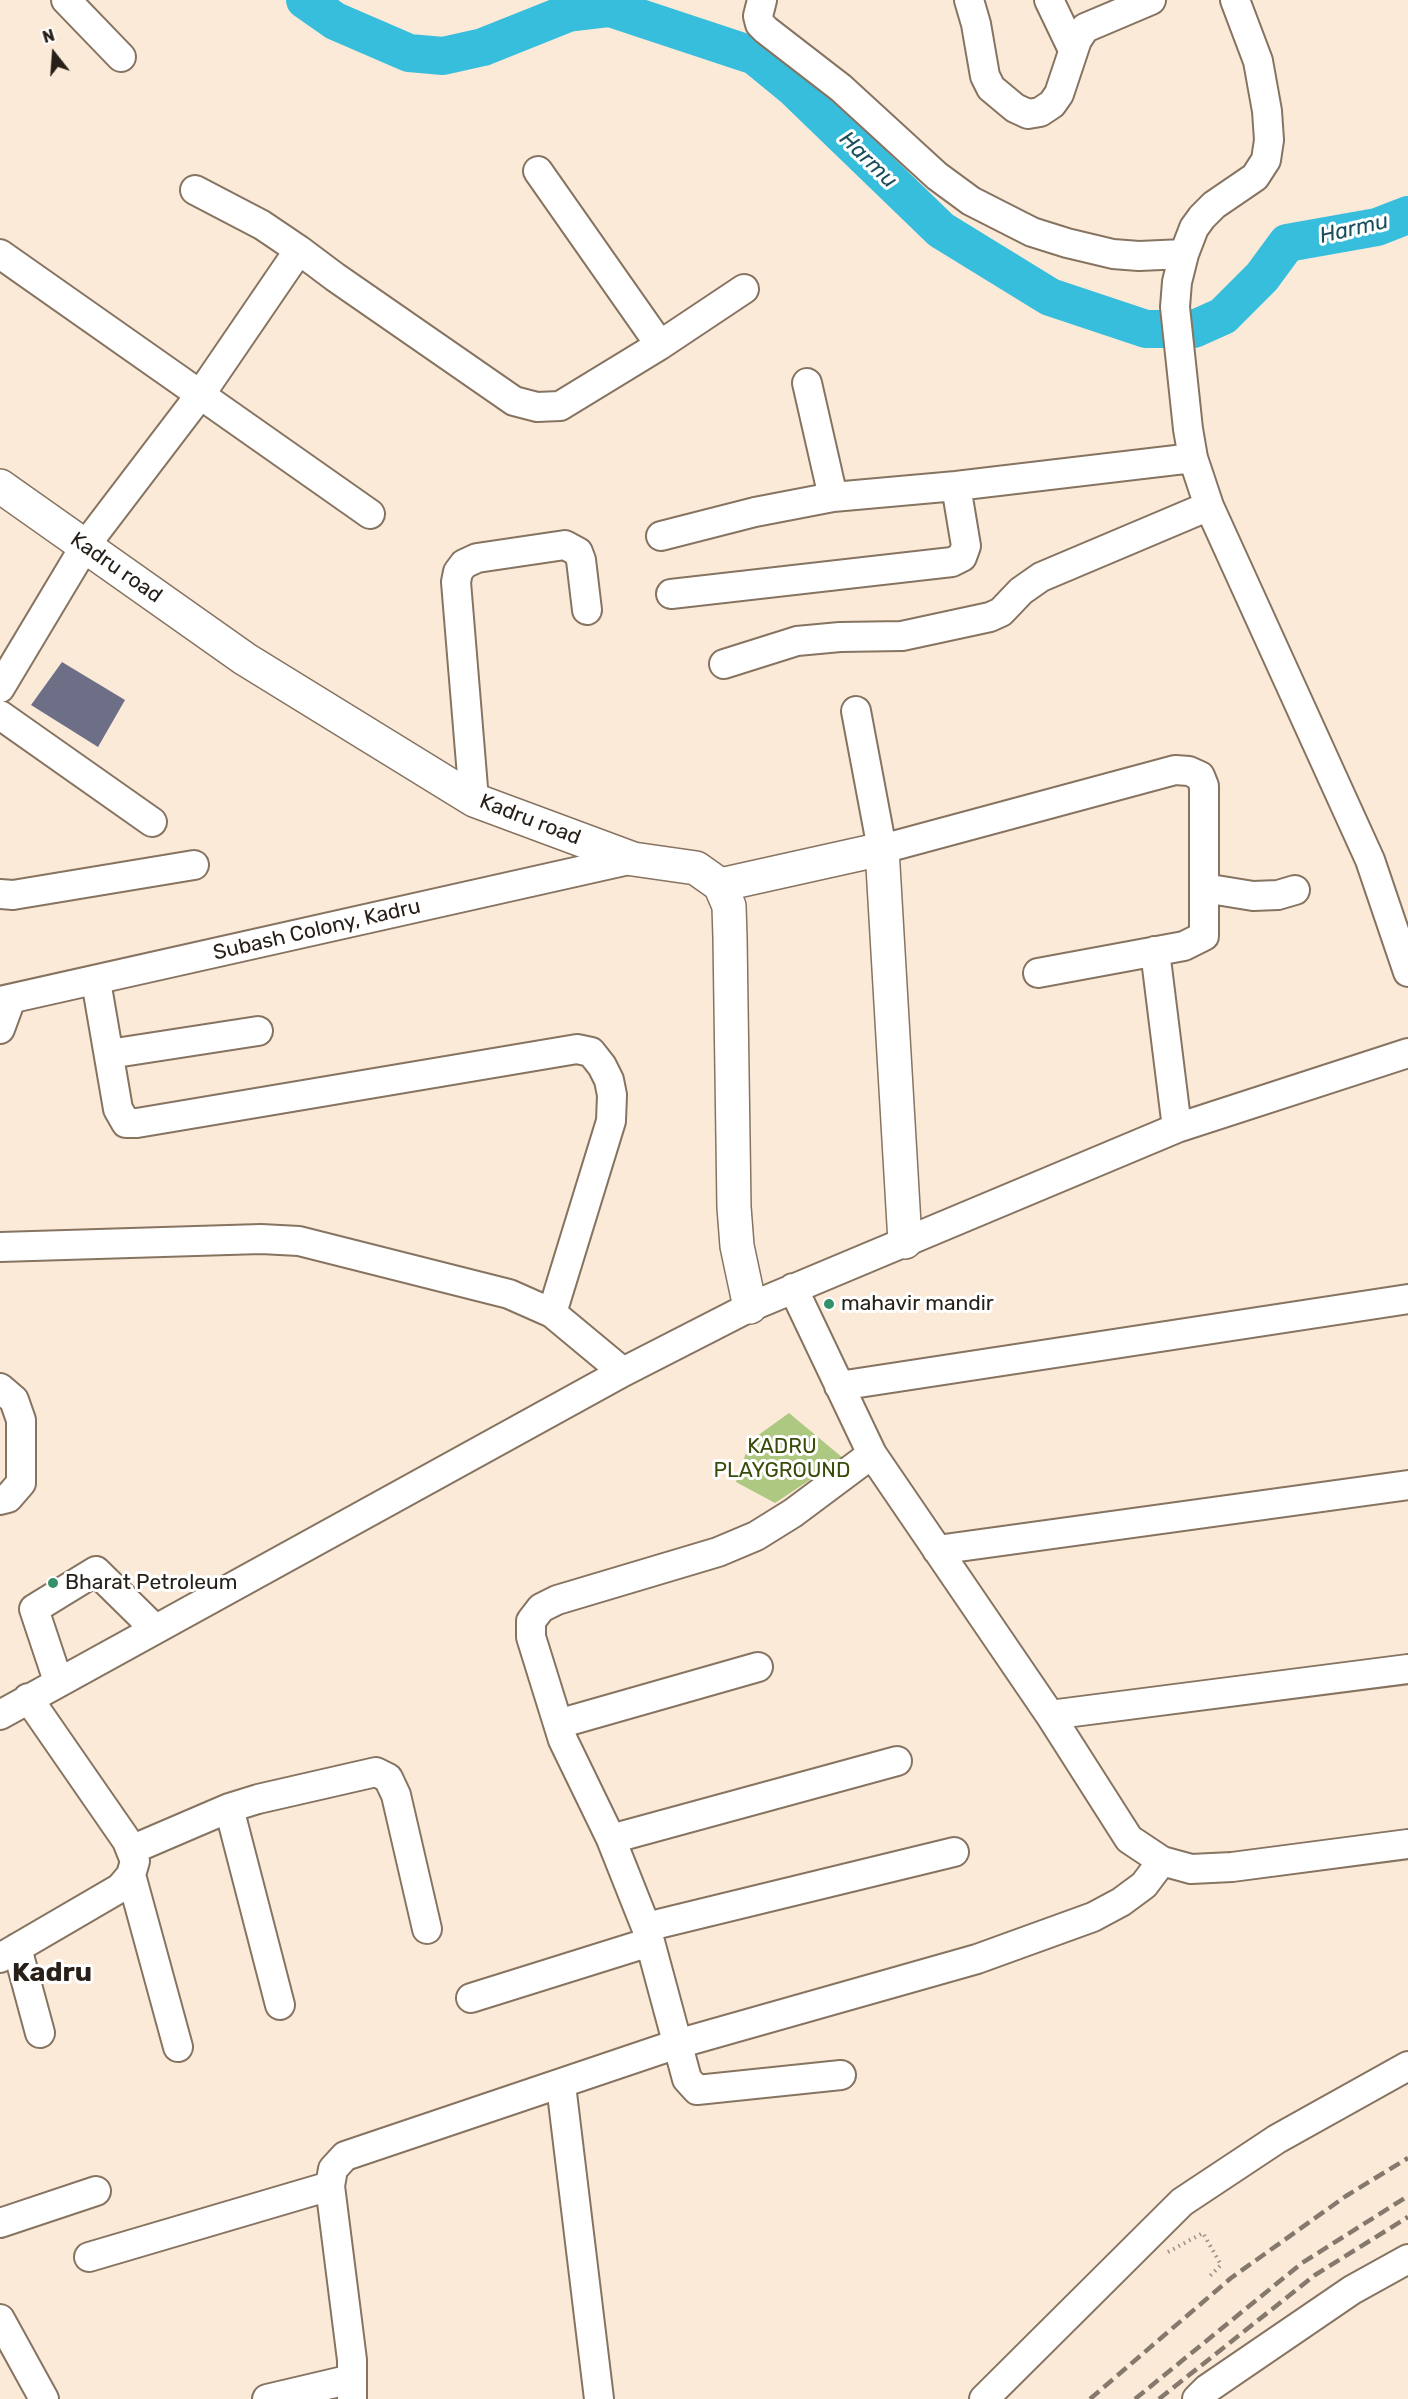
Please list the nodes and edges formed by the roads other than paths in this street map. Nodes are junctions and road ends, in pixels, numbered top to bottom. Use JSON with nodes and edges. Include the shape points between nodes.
{"nodes":[{"id":1,"x":66,"y":0,"type":"edge"},
{"id":2,"x":762,"y":0,"type":"edge"},
{"id":3,"x":969,"y":0,"type":"edge"},
{"id":4,"x":1049,"y":0,"type":"edge"},
{"id":5,"x":1151,"y":0,"type":"edge"},
{"id":6,"x":1235,"y":0,"type":"edge"},
{"id":7,"x":1073,"y":50,"type":"junction"},
{"id":8,"x":121,"y":57,"type":"dead end"},
{"id":9,"x":538,"y":171,"type":"dead end"},
{"id":10,"x":195,"y":190,"type":"dead end"},
{"id":11,"x":299,"y":250,"type":"junction"},
{"id":12,"x":0,"y":254,"type":"edge"},
{"id":13,"x":1184,"y":254,"type":"junction"},
{"id":14,"x":744,"y":289,"type":"dead end"},
{"id":15,"x":660,"y":345,"type":"junction"},
{"id":16,"x":807,"y":383,"type":"dead end"},
{"id":17,"x":200,"y":395,"type":"junction"},
{"id":18,"x":1193,"y":458,"type":"junction"},
{"id":19,"x":0,"y":486,"type":"edge"},
{"id":20,"x":956,"y":486,"type":"junction"},
{"id":21,"x":833,"y":497,"type":"junction"},
{"id":22,"x":1209,"y":506,"type":"junction"},
{"id":23,"x":370,"y":514,"type":"dead end"},
{"id":24,"x":661,"y":536,"type":"dead end"},
{"id":25,"x":85,"y":546,"type":"junction"},
{"id":26,"x":671,"y":594,"type":"dead end"},
{"id":27,"x":587,"y":610,"type":"dead end"},
{"id":28,"x":724,"y":664,"type":"dead end"},
{"id":29,"x":0,"y":688,"type":"edge"},
{"id":30,"x":856,"y":711,"type":"dead end"},
{"id":31,"x":0,"y":715,"type":"edge"},
{"id":32,"x":474,"y":800,"type":"junction"},
{"id":33,"x":152,"y":822,"type":"dead end"},
{"id":34,"x":882,"y":849,"type":"junction"},
{"id":35,"x":633,"y":859,"type":"junction"},
{"id":36,"x":194,"y":865,"type":"dead end"},
{"id":37,"x":720,"y":885,"type":"junction"},
{"id":38,"x":1204,"y":888,"type":"junction"},
{"id":39,"x":1295,"y":890,"type":"dead end"},
{"id":40,"x":0,"y":894,"type":"edge"},
{"id":41,"x":1155,"y":951,"type":"junction"},
{"id":42,"x":1408,"y":972,"type":"edge"},
{"id":43,"x":1038,"y":973,"type":"dead end"},
{"id":44,"x":96,"y":981,"type":"junction"},
{"id":45,"x":6,"y":1000,"type":"edge"},
{"id":46,"x":0,"y":1029,"type":"edge"},
{"id":47,"x":258,"y":1031,"type":"dead end"},
{"id":48,"x":1408,"y":1053,"type":"edge"},
{"id":49,"x":109,"y":1054,"type":"junction"},
{"id":50,"x":1177,"y":1128,"type":"junction"},
{"id":51,"x":905,"y":1242,"type":"junction"},
{"id":52,"x":0,"y":1247,"type":"edge"},
{"id":53,"x":793,"y":1288,"type":"junction"},
{"id":54,"x":1408,"y":1299,"type":"edge"},
{"id":55,"x":750,"y":1307,"type":"junction"},
{"id":56,"x":552,"y":1313,"type":"junction"},
{"id":57,"x":623,"y":1372,"type":"junction"},
{"id":58,"x":839,"y":1386,"type":"junction"},
{"id":59,"x":0,"y":1388,"type":"edge"},
{"id":60,"x":872,"y":1454,"type":"junction"},
{"id":61,"x":1408,"y":1485,"type":"edge"},
{"id":62,"x":0,"y":1500,"type":"edge"},
{"id":63,"x":937,"y":1550,"type":"junction"},
{"id":64,"x":155,"y":1629,"type":"junction"},
{"id":65,"x":758,"y":1667,"type":"dead end"},
{"id":66,"x":1408,"y":1669,"type":"edge"},
{"id":67,"x":58,"y":1681,"type":"junction"},
{"id":68,"x":28,"y":1698,"type":"junction"},
{"id":69,"x":0,"y":1715,"type":"edge"},
{"id":70,"x":1050,"y":1715,"type":"junction"},
{"id":71,"x":558,"y":1724,"type":"junction"},
{"id":72,"x":897,"y":1761,"type":"dead end"},
{"id":73,"x":229,"y":1808,"type":"junction"},
{"id":74,"x":611,"y":1839,"type":"junction"},
{"id":75,"x":1408,"y":1844,"type":"edge"},
{"id":76,"x":954,"y":1852,"type":"dead end"},
{"id":77,"x":1162,"y":1861,"type":"junction"},
{"id":78,"x":131,"y":1862,"type":"junction"},
{"id":79,"x":427,"y":1929,"type":"dead end"},
{"id":80,"x":648,"y":1934,"type":"junction"},
{"id":81,"x":9,"y":1953,"type":"edge"},
{"id":82,"x":471,"y":1998,"type":"dead end"},
{"id":83,"x":280,"y":2006,"type":"dead end"},
{"id":84,"x":40,"y":2033,"type":"dead end"},
{"id":85,"x":677,"y":2044,"type":"junction"},
{"id":86,"x":178,"y":2047,"type":"dead end"},
{"id":87,"x":1408,"y":2066,"type":"edge"},
{"id":88,"x":841,"y":2075,"type":"dead end"},
{"id":89,"x":561,"y":2085,"type":"junction"},
{"id":90,"x":330,"y":2186,"type":"junction"},
{"id":91,"x":96,"y":2191,"type":"dead end"},
{"id":92,"x":0,"y":2223,"type":"edge"},
{"id":93,"x":89,"y":2257,"type":"dead end"},
{"id":94,"x":1408,"y":2259,"type":"edge"},
{"id":95,"x":0,"y":2319,"type":"edge"},
{"id":96,"x":352,"y":2389,"type":"edge"},
{"id":97,"x":44,"y":2399,"type":"edge"},
{"id":98,"x":267,"y":2399,"type":"edge"},
{"id":99,"x":599,"y":2399,"type":"edge"},
{"id":100,"x":984,"y":2399,"type":"edge"},
{"id":101,"x":1197,"y":2399,"type":"edge"}],
"edges":[{"from":1,"to":8,"type":"street"},
{"from":2,"to":13,"type":"street","via":[[758,16],[766,30],[841,88],[937,176],[971,201],[1032,232],[1067,243],[1113,254]]},
{"from":3,"to":7,"type":"street","via":[[985,76],[991,88],[1015,108],[1028,114],[1052,104]]},
{"from":4,"to":7,"type":"street"},
{"from":5,"to":7,"type":"street","via":[[1086,28]]},
{"from":6,"to":13,"type":"street","via":[[1258,62],[1267,111],[1266,160],[1256,177],[1202,217]]},
{"from":9,"to":15,"type":"street"},
{"from":10,"to":11,"type":"street"},
{"from":11,"to":15,"type":"street","via":[[514,401],[537,407],[560,406]]},
{"from":11,"to":17,"type":"street"},
{"from":12,"to":17,"type":"street"},
{"from":13,"to":18,"type":"street","via":[[1174,308]]},
{"from":14,"to":15,"type":"street"},
{"from":16,"to":21,"type":"street"},
{"from":17,"to":23,"type":"street"},
{"from":17,"to":25,"type":"street"},
{"from":18,"to":20,"type":"street"},
{"from":18,"to":22,"type":"street"},
{"from":19,"to":25,"type":"main road","name":"Kadru road"},
{"from":20,"to":21,"type":"street"},
{"from":20,"to":26,"type":"street","via":[[966,546],[962,557],[952,562]]},
{"from":21,"to":24,"type":"street"},
{"from":22,"to":28,"type":"street","via":[[1041,577],[990,617],[902,636],[797,641]]},
{"from":22,"to":42,"type":"street","via":[[1370,860]]},
{"from":25,"to":29,"type":"street"},
{"from":25,"to":32,"type":"main road","name":"Kadru road","via":[[246,660]]},
{"from":27,"to":32,"type":"street","via":[[581,560],[578,552],[565,546],[477,558],[458,572]]},
{"from":30,"to":34,"type":"street"},
{"from":31,"to":33,"type":"street"},
{"from":32,"to":35,"type":"main road","name":"Kadru road"},
{"from":34,"to":37,"type":"main road"},
{"from":34,"to":38,"type":"street","via":[[1175,770],[1189,771],[1200,776],[1204,786]]},
{"from":34,"to":51,"type":"main road"},
{"from":35,"to":37,"type":"main road","name":"Kadru road","via":[[696,868]]},
{"from":35,"to":44,"type":"street","name":"Subash Colony, Kadru"},
{"from":36,"to":40,"type":"street"},
{"from":37,"to":55,"type":"main road","via":[[729,906],[735,1226]]},
{"from":38,"to":39,"type":"street","via":[[1253,896]]},
{"from":38,"to":41,"type":"street","via":[[1204,936],[1184,946]]},
{"from":41,"to":43,"type":"street"},
{"from":41,"to":50,"type":"street"},
{"from":44,"to":45,"type":"street","name":"Subash Colony, Kadru"},
{"from":44,"to":49,"type":"street"},
{"from":45,"to":46,"type":"street"},
{"from":47,"to":49,"type":"street"},
{"from":48,"to":50,"type":"street"},
{"from":49,"to":56,"type":"street","via":[[121,1116],[126,1123],[138,1123],[577,1049],[591,1052],[609,1080],[611,1120]]},
{"from":50,"to":51,"type":"street"},
{"from":51,"to":53,"type":"street"},
{"from":52,"to":56,"type":"street","via":[[299,1241],[509,1294]]},
{"from":53,"to":55,"type":"street"},
{"from":53,"to":58,"type":"street"},
{"from":54,"to":58,"type":"street"},
{"from":55,"to":57,"type":"street"},
{"from":56,"to":57,"type":"street"},
{"from":57,"to":64,"type":"street"},
{"from":58,"to":60,"type":"street"},
{"from":59,"to":62,"type":"street","via":[[14,1400],[21,1420],[21,1483],[8,1498]]},
{"from":60,"to":63,"type":"street"},
{"from":60,"to":71,"type":"street","via":[[756,1536],[718,1552],[541,1608],[531,1621],[531,1637]]},
{"from":61,"to":63,"type":"street"},
{"from":63,"to":70,"type":"street"},
{"from":64,"to":67,"type":"street"},
{"from":64,"to":67,"type":"street","via":[[96,1571],[34,1609]]},
{"from":65,"to":71,"type":"street"},
{"from":66,"to":70,"type":"street"},
{"from":67,"to":68,"type":"street"},
{"from":68,"to":69,"type":"street"},
{"from":68,"to":78,"type":"street","via":[[127,1841]]},
{"from":70,"to":77,"type":"street","via":[[1129,1839]]},
{"from":71,"to":74,"type":"street"},
{"from":72,"to":74,"type":"street"},
{"from":73,"to":78,"type":"street"},
{"from":73,"to":79,"type":"street","via":[[357,1775],[376,1772],[388,1778],[396,1795]]},
{"from":73,"to":83,"type":"street"},
{"from":74,"to":80,"type":"street"},
{"from":75,"to":77,"type":"street","via":[[1232,1867],[1191,1869]]},
{"from":76,"to":80,"type":"street"},
{"from":77,"to":85,"type":"street","via":[[1144,1885],[1093,1917],[934,1973]]},
{"from":78,"to":81,"type":"street","via":[[120,1888]]},
{"from":78,"to":86,"type":"street"},
{"from":80,"to":82,"type":"street"},
{"from":80,"to":85,"type":"street"},
{"from":81,"to":84,"type":"street"},
{"from":85,"to":88,"type":"street","via":[[687,2079],[697,2090]]},
{"from":85,"to":89,"type":"street"},
{"from":87,"to":100,"type":"street","via":[[1277,2139],[1182,2202]]},
{"from":89,"to":90,"type":"street","via":[[345,2156],[333,2169]]},
{"from":89,"to":99,"type":"street"},
{"from":90,"to":93,"type":"street"},
{"from":90,"to":96,"type":"street","via":[[352,2360]]},
{"from":91,"to":92,"type":"street"},
{"from":94,"to":101,"type":"street","via":[[1353,2290]]},
{"from":95,"to":97,"type":"street"},
{"from":96,"to":98,"type":"street"}]}
